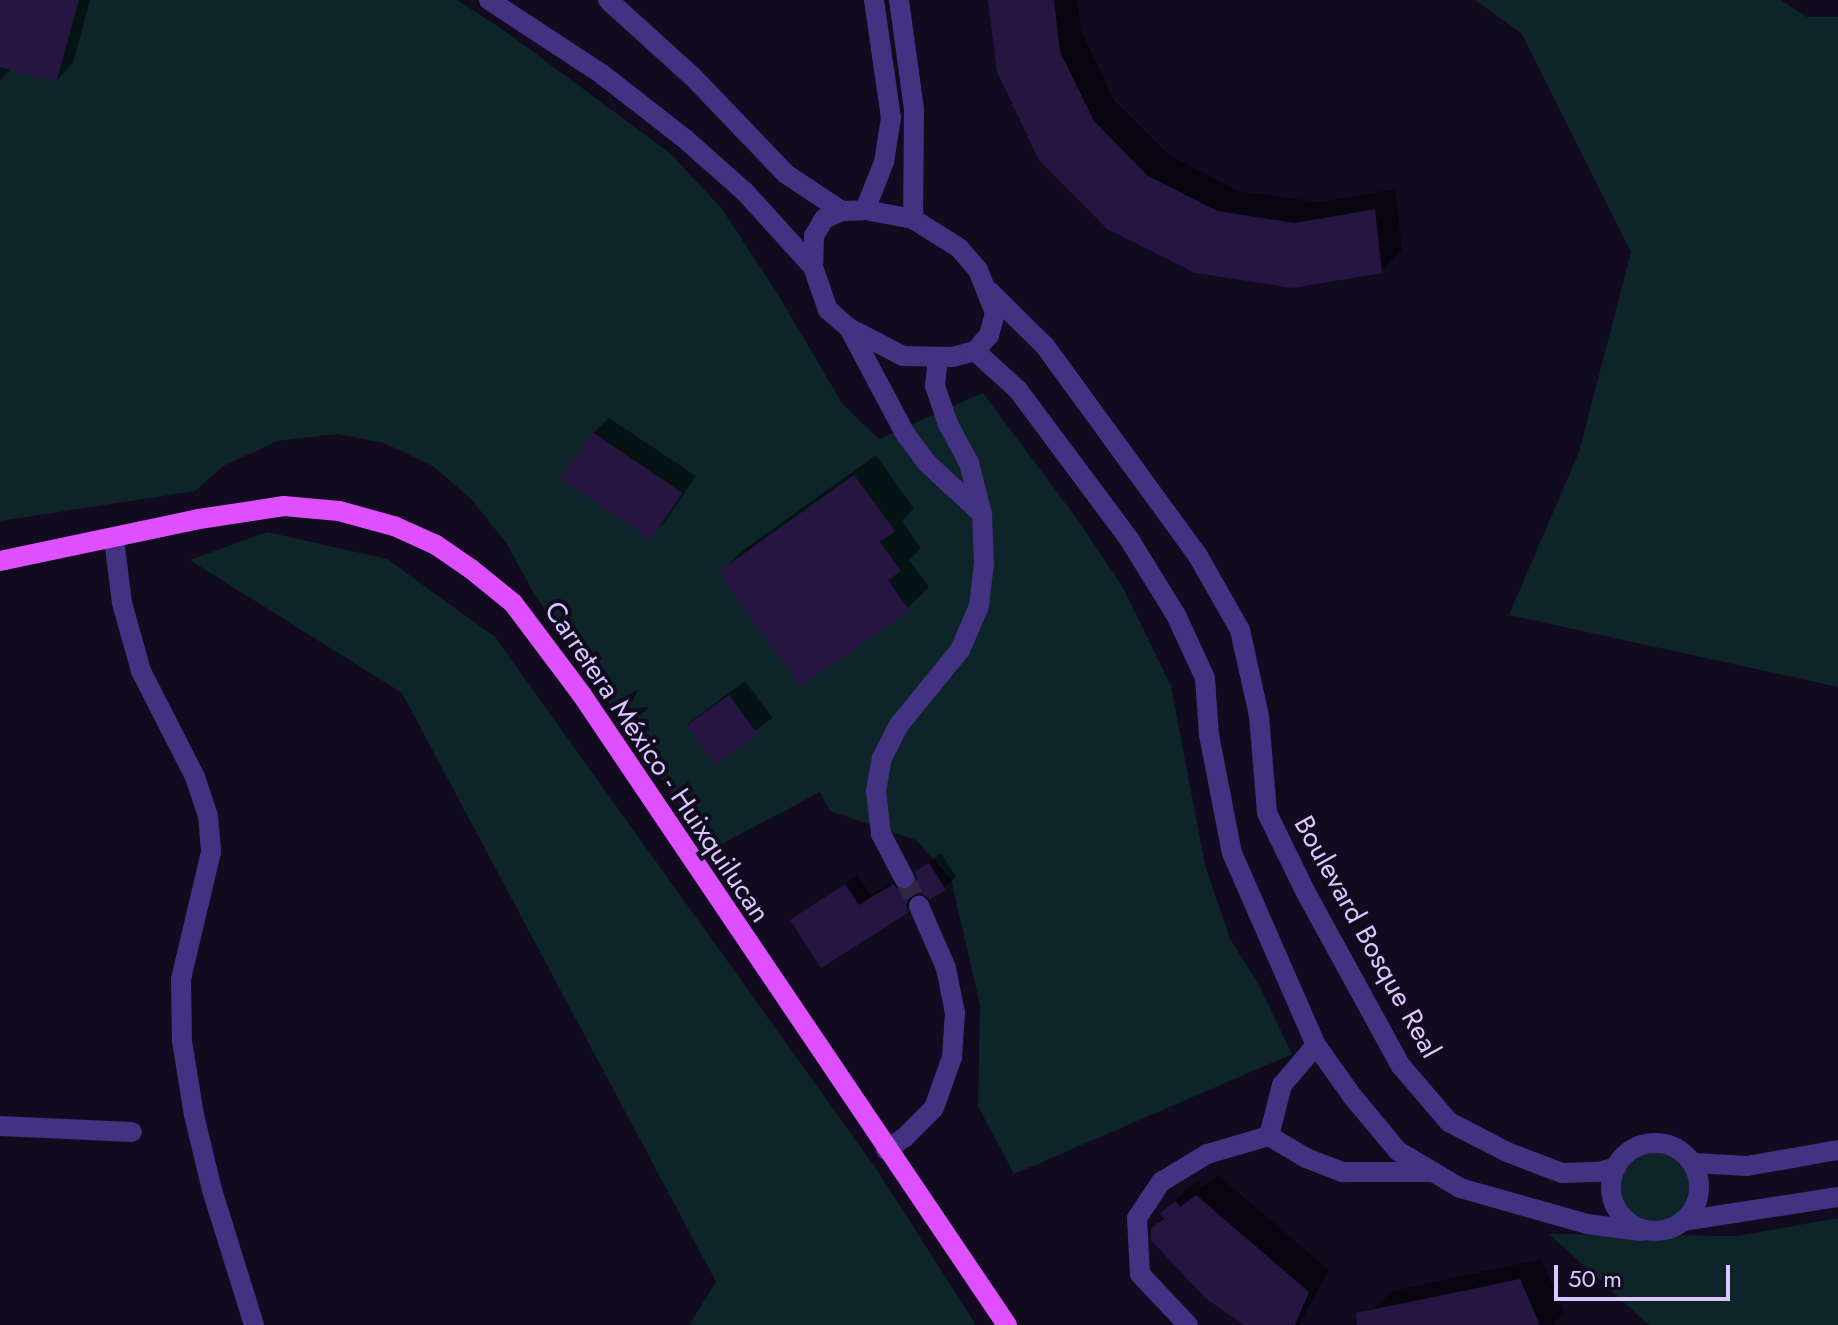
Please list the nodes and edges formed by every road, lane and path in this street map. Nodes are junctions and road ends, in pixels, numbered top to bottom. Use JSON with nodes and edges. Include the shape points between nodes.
{"nodes":[{"id":1,"x":489,"y":0,"type":"edge"},
{"id":2,"x":608,"y":0,"type":"edge"},
{"id":3,"x":874,"y":0,"type":"edge"},
{"id":4,"x":899,"y":0,"type":"edge"},
{"id":5,"x":865,"y":210,"type":"junction"},
{"id":6,"x":842,"y":211,"type":"junction"},
{"id":7,"x":913,"y":219,"type":"junction"},
{"id":8,"x":813,"y":267,"type":"junction"},
{"id":9,"x":989,"y":291,"type":"junction"},
{"id":10,"x":849,"y":328,"type":"junction"},
{"id":11,"x":975,"y":351,"type":"junction"},
{"id":12,"x":938,"y":358,"type":"junction"},
{"id":13,"x":982,"y":514,"type":"junction"},
{"id":14,"x":114,"y":539,"type":"junction"},
{"id":15,"x":0,"y":561,"type":"edge"},
{"id":16,"x":904,"y":878,"type":"tunnel mouth"},
{"id":17,"x":919,"y":906,"type":"tunnel mouth"},
{"id":18,"x":1316,"y":1045,"type":"junction"},
{"id":19,"x":0,"y":1126,"type":"edge"},
{"id":20,"x":132,"y":1132,"type":"dead end"},
{"id":21,"x":1269,"y":1136,"type":"junction"},
{"id":22,"x":886,"y":1150,"type":"junction"},
{"id":23,"x":1838,"y":1150,"type":"edge"},
{"id":24,"x":1694,"y":1163,"type":"junction"},
{"id":25,"x":1616,"y":1167,"type":"junction"},
{"id":26,"x":1433,"y":1172,"type":"junction"},
{"id":27,"x":1838,"y":1197,"type":"edge"},
{"id":28,"x":1683,"y":1221,"type":"junction"},
{"id":29,"x":1642,"y":1231,"type":"junction"},
{"id":30,"x":254,"y":1325,"type":"edge"},
{"id":31,"x":1007,"y":1325,"type":"edge"},
{"id":32,"x":1188,"y":1325,"type":"edge"}],
"edges":[{"from":1,"to":8,"type":"street","via":[[603,75],[684,138],[745,192]]},
{"from":2,"to":6,"type":"street","via":[[693,77],[786,174]]},
{"from":3,"to":5,"type":"street","via":[[891,118],[884,162]]},
{"from":4,"to":7,"type":"street","via":[[914,110]]},
{"from":5,"to":6,"type":"street"},
{"from":5,"to":7,"type":"street"},
{"from":6,"to":8,"type":"street","via":[[824,219],[814,236]]},
{"from":7,"to":9,"type":"street","via":[[959,248]]},
{"from":8,"to":10,"type":"street","via":[[828,310]]},
{"from":9,"to":11,"type":"street","via":[[995,313],[989,335]]},
{"from":9,"to":25,"type":"street","name":"Boulevard Bosque Real","via":[[1045,346],[1198,556],[1240,630],[1259,716],[1267,813],[1401,1066],[1449,1122],[1507,1152],[1562,1173]]},
{"from":10,"to":12,"type":"street","via":[[903,356]]},
{"from":10,"to":13,"type":"street","via":[[906,435],[927,463]]},
{"from":11,"to":12,"type":"street"},
{"from":11,"to":18,"type":"street","via":[[1018,390],[1129,539],[1176,615],[1205,678],[1209,735],[1232,853]]},
{"from":12,"to":13,"type":"street","via":[[935,386],[969,463]]},
{"from":13,"to":16,"type":"street","via":[[979,606],[960,650],[899,725],[882,758],[876,791],[881,834]]},
{"from":14,"to":15,"type":"main road","name":"Carretera México - Huixquilucan"},
{"from":14,"to":22,"type":"main road","name":"Carretera México - Huixquilucan","via":[[284,506],[339,511],[394,526],[471,569],[513,603],[582,695]]},
{"from":14,"to":30,"type":"street","via":[[122,603],[141,671],[195,777],[208,816],[211,852],[181,979],[182,1041],[212,1190]]},
{"from":17,"to":22,"type":"street","via":[[946,968],[955,1013],[952,1057],[934,1108]]},
{"from":18,"to":21,"type":"street","via":[[1282,1085]]},
{"from":18,"to":26,"type":"street","via":[[1398,1151]]},
{"from":19,"to":20,"type":"street"},
{"from":21,"to":26,"type":"street","via":[[1343,1172]]},
{"from":21,"to":32,"type":"street","via":[[1207,1154],[1161,1182],[1137,1218],[1140,1274]]},
{"from":22,"to":31,"type":"main road","name":"Carretera México - Huixquilucan"},
{"from":23,"to":24,"type":"street","via":[[1747,1166]]},
{"from":24,"to":25,"type":"street","via":[[1665,1143],[1628,1152]]},
{"from":24,"to":28,"type":"street","via":[[1700,1193]]},
{"from":25,"to":29,"type":"street","via":[[1610,1186],[1613,1206],[1624,1222]]},
{"from":26,"to":29,"type":"street","via":[[1460,1188],[1525,1209]]},
{"from":27,"to":28,"type":"street"},
{"from":28,"to":29,"type":"street","via":[[1664,1231]]}]}
